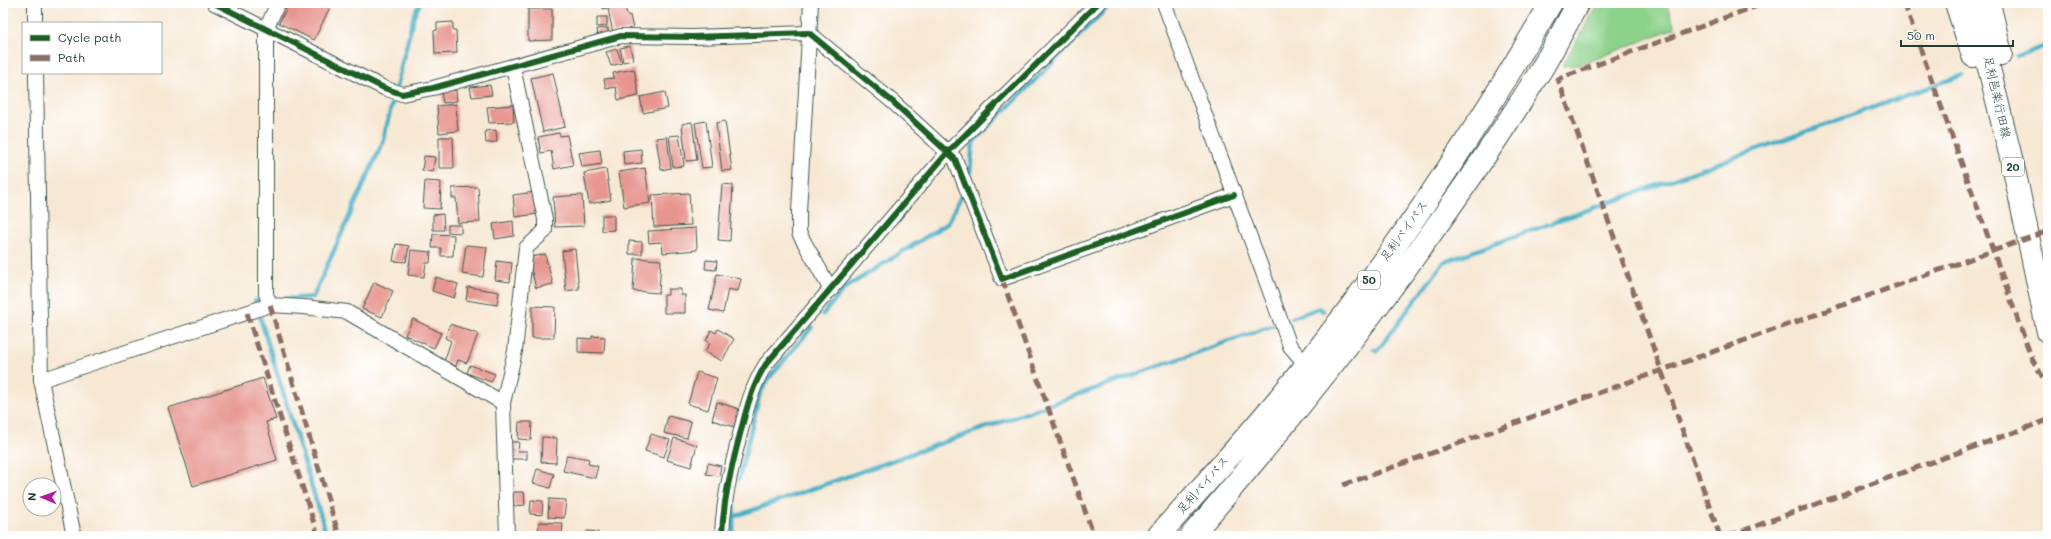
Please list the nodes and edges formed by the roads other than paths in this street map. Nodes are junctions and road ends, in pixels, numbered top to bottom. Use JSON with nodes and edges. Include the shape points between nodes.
{"nodes":[{"id":1,"x":35,"y":3,"type":"edge"},
{"id":2,"x":214,"y":3,"type":"edge"},
{"id":3,"x":278,"y":3,"type":"edge"},
{"id":4,"x":811,"y":3,"type":"edge"},
{"id":5,"x":1098,"y":3,"type":"edge"},
{"id":6,"x":1164,"y":3,"type":"edge"},
{"id":7,"x":1552,"y":3,"type":"edge"},
{"id":8,"x":1578,"y":3,"type":"edge"},
{"id":9,"x":1956,"y":3,"type":"edge"},
{"id":10,"x":1973,"y":3,"type":"edge"},
{"id":11,"x":1989,"y":3,"type":"edge"},
{"id":12,"x":35,"y":22,"type":"edge"},
{"id":13,"x":266,"y":29,"type":"junction"},
{"id":14,"x":809,"y":33,"type":"junction"},
{"id":15,"x":513,"y":67,"type":"junction"},
{"id":16,"x":36,"y":74,"type":"edge"},
{"id":17,"x":949,"y":151,"type":"junction"},
{"id":18,"x":2015,"y":174,"type":"junction"},
{"id":19,"x":1234,"y":195,"type":"junction"},
{"id":20,"x":2028,"y":238,"type":"junction"},
{"id":21,"x":831,"y":290,"type":"junction"},
{"id":22,"x":270,"y":305,"type":"junction"},
{"id":23,"x":2048,"y":332,"type":"edge"},
{"id":24,"x":1306,"y":365,"type":"junction"},
{"id":25,"x":41,"y":380,"type":"junction"},
{"id":26,"x":503,"y":402,"type":"junction"},
{"id":27,"x":74,"y":536,"type":"edge"},
{"id":28,"x":506,"y":536,"type":"edge"},
{"id":29,"x":722,"y":536,"type":"edge"},
{"id":30,"x":1158,"y":536,"type":"edge"},
{"id":31,"x":1191,"y":536,"type":"edge"}],
"edges":[{"from":1,"to":12,"type":"street"},
{"from":2,"to":13,"type":"street"},
{"from":3,"to":13,"type":"street"},
{"from":4,"to":14,"type":"street"},
{"from":5,"to":17,"type":"street"},
{"from":6,"to":19,"type":"street"},
{"from":7,"to":24,"type":"main road","name":"足利バイパス","number":"50","via":[[1492,103],[1433,191]]},
{"from":8,"to":31,"type":"main road","name":"足利バイパス","number":"50","via":[[1542,68],[1401,277],[1302,405]]},
{"from":9,"to":18,"type":"main road","number":"20","via":[[1990,113]]},
{"from":10,"to":18,"type":"main road","name":"足利邑楽行田線","number":"20"},
{"from":11,"to":20,"type":"main road","number":"20","via":[[2023,161]]},
{"from":13,"to":15,"type":"street","via":[[384,88],[402,94]]},
{"from":13,"to":22,"type":"street","via":[[266,294]]},
{"from":14,"to":15,"type":"street","via":[[693,37],[621,36]]},
{"from":14,"to":17,"type":"street"},
{"from":14,"to":21,"type":"street","via":[[799,233]]},
{"from":15,"to":26,"type":"street","via":[[545,219],[545,232],[526,248],[515,352]]},
{"from":16,"to":25,"type":"street"},
{"from":17,"to":19,"type":"street","via":[[955,159],[1002,279]]},
{"from":17,"to":21,"type":"street"},
{"from":18,"to":20,"type":"main road","name":"足利邑楽行田線","number":"20"},
{"from":19,"to":24,"type":"street","via":[[1290,346]]},
{"from":20,"to":23,"type":"main road","name":"足利邑楽行田線","number":"20"},
{"from":21,"to":29,"type":"street","via":[[766,364],[756,380],[727,487]]},
{"from":22,"to":25,"type":"street"},
{"from":22,"to":26,"type":"street","via":[[347,312]]},
{"from":24,"to":30,"type":"main road","name":"足利バイパス","number":"50"},
{"from":25,"to":27,"type":"street"},
{"from":26,"to":28,"type":"street"}]}
